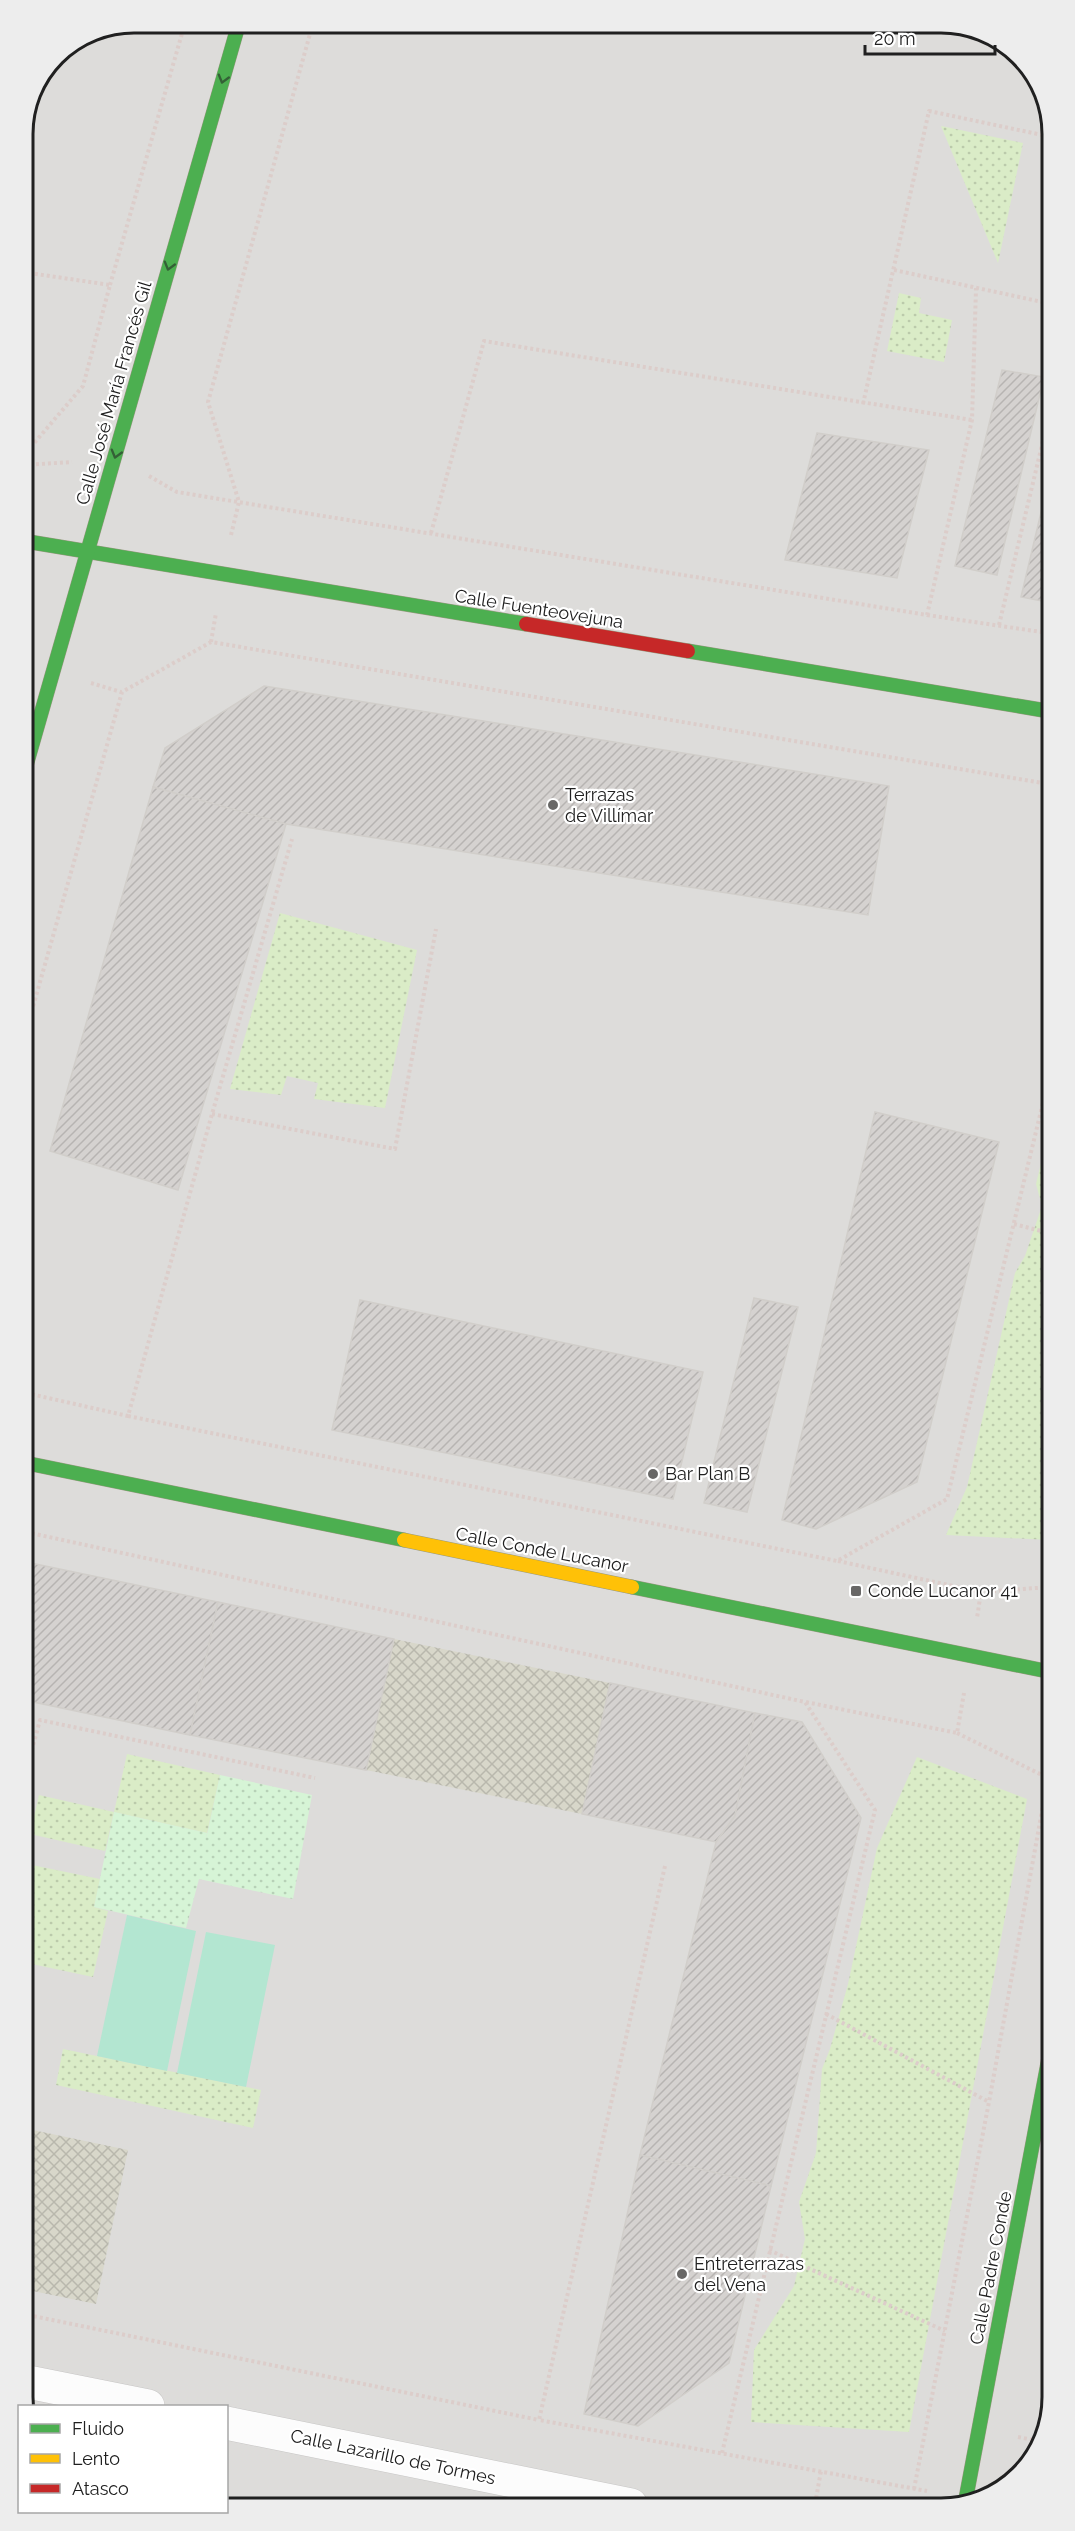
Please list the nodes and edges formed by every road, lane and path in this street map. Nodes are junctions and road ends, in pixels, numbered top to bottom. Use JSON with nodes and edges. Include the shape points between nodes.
{"nodes":[{"id":1,"x":182,"y":33,"type":"edge"},
{"id":2,"x":235,"y":33,"type":"edge"},
{"id":3,"x":310,"y":33,"type":"edge"},
{"id":4,"x":1042,"y":135,"type":"edge"},
{"id":5,"x":894,"y":270,"type":"junction"},
{"id":6,"x":33,"y":273,"type":"edge"},
{"id":7,"x":110,"y":285,"type":"junction"},
{"id":8,"x":976,"y":288,"type":"junction"},
{"id":9,"x":1042,"y":302,"type":"edge"},
{"id":10,"x":863,"y":404,"type":"junction"},
{"id":11,"x":972,"y":420,"type":"junction"},
{"id":12,"x":33,"y":444,"type":"edge"},
{"id":13,"x":1042,"y":444,"type":"edge"},
{"id":14,"x":33,"y":464,"type":"edge"},
{"id":15,"x":113,"y":465,"type":"junction"},
{"id":16,"x":239,"y":502,"type":"junction"},
{"id":17,"x":431,"y":533,"type":"junction"},
{"id":18,"x":33,"y":543,"type":"edge"},
{"id":19,"x":87,"y":552,"type":"junction"},
{"id":20,"x":927,"y":615,"type":"junction"},
{"id":21,"x":999,"y":625,"type":"junction"},
{"id":22,"x":1042,"y":632,"type":"edge"},
{"id":23,"x":1042,"y":710,"type":"edge"},
{"id":24,"x":33,"y":741,"type":"edge"},
{"id":25,"x":1042,"y":783,"type":"edge"},
{"id":26,"x":292,"y":838,"type":"dead end"},
{"id":27,"x":436,"y":929,"type":"dead end"},
{"id":28,"x":33,"y":1007,"type":"edge"},
{"id":29,"x":1042,"y":1107,"type":"edge"},
{"id":30,"x":212,"y":1114,"type":"junction"},
{"id":31,"x":1014,"y":1224,"type":"junction"},
{"id":32,"x":1042,"y":1231,"type":"edge"},
{"id":33,"x":33,"y":1395,"type":"edge"},
{"id":34,"x":128,"y":1416,"type":"junction"},
{"id":35,"x":33,"y":1464,"type":"edge"},
{"id":36,"x":33,"y":1534,"type":"edge"},
{"id":37,"x":1042,"y":1588,"type":"edge"},
{"id":38,"x":981,"y":1592,"type":"dead end"},
{"id":39,"x":1042,"y":1670,"type":"edge"},
{"id":40,"x":957,"y":1733,"type":"dead end"},
{"id":41,"x":33,"y":1746,"type":"edge"},
{"id":42,"x":1042,"y":1775,"type":"edge"},
{"id":43,"x":315,"y":1778,"type":"dead end"},
{"id":44,"x":1042,"y":1816,"type":"edge"},
{"id":45,"x":665,"y":1866,"type":"dead end"},
{"id":46,"x":826,"y":2014,"type":"junction"},
{"id":47,"x":1042,"y":2094,"type":"edge"},
{"id":48,"x":989,"y":2102,"type":"junction"},
{"id":49,"x":769,"y":2250,"type":"junction"},
{"id":50,"x":33,"y":2316,"type":"edge"},
{"id":51,"x":945,"y":2331,"type":"junction"},
{"id":52,"x":33,"y":2383,"type":"edge"},
{"id":53,"x":143,"y":2405,"type":"edge"},
{"id":54,"x":539,"y":2420,"type":"junction"},
{"id":55,"x":228,"y":2423,"type":"edge"},
{"id":56,"x":1018,"y":2437,"type":"dead end"},
{"id":57,"x":1033,"y":2440,"type":"edge"},
{"id":58,"x":722,"y":2453,"type":"junction"},
{"id":59,"x":822,"y":2471,"type":"junction"},
{"id":60,"x":914,"y":2489,"type":"junction"},
{"id":61,"x":967,"y":2495,"type":"edge"},
{"id":62,"x":952,"y":2497,"type":"edge"},
{"id":63,"x":596,"y":2498,"type":"edge"},
{"id":64,"x":816,"y":2498,"type":"edge"}],
"edges":[{"from":1,"to":7,"type":"path"},
{"from":2,"to":15,"type":"street","name":"Calle José María Francés Gil","one_way":true},
{"from":3,"to":16,"type":"path","via":[[208,402]]},
{"from":4,"to":5,"type":"path","via":[[929,111]]},
{"from":5,"to":8,"type":"path"},
{"from":5,"to":10,"type":"path"},
{"from":6,"to":7,"type":"path"},
{"from":7,"to":12,"type":"path","via":[[83,386]]},
{"from":8,"to":9,"type":"path"},
{"from":8,"to":11,"type":"path"},
{"from":10,"to":11,"type":"path"},
{"from":10,"to":17,"type":"path","via":[[484,341]]},
{"from":11,"to":20,"type":"path"},
{"from":13,"to":21,"type":"path"},
{"from":14,"to":15,"type":"path","via":[[91,460]]},
{"from":15,"to":16,"type":"path","via":[[146,474],[177,492]]},
{"from":15,"to":19,"type":"street","name":"Calle José María Francés Gil"},
{"from":16,"to":17,"type":"path"},
{"from":17,"to":20,"type":"path"},
{"from":18,"to":19,"type":"street","name":"Calle Fuenteovejuna"},
{"from":19,"to":23,"type":"street","name":"Calle Fuenteovejuna"},
{"from":19,"to":24,"type":"street","name":"Calle José María Francés Gil"},
{"from":20,"to":21,"type":"path"},
{"from":21,"to":22,"type":"path"},
{"from":25,"to":28,"type":"path","via":[[211,642],[122,692]]},
{"from":26,"to":30,"type":"path"},
{"from":27,"to":30,"type":"path","via":[[395,1149]]},
{"from":29,"to":31,"type":"path"},
{"from":30,"to":34,"type":"path"},
{"from":31,"to":32,"type":"path"},
{"from":31,"to":34,"type":"path","via":[[947,1499],[837,1561]]},
{"from":33,"to":34,"type":"path"},
{"from":35,"to":39,"type":"street","name":"Calle Conde Lucanor"},
{"from":36,"to":46,"type":"path","via":[[805,1702],[875,1809]]},
{"from":37,"to":38,"type":"path"},
{"from":40,"to":42,"type":"path"},
{"from":41,"to":43,"type":"path","via":[[40,1720]]},
{"from":44,"to":48,"type":"path"},
{"from":45,"to":54,"type":"path"},
{"from":46,"to":48,"type":"path"},
{"from":46,"to":49,"type":"path"},
{"from":47,"to":61,"type":"street","name":"Calle Padre Conde"},
{"from":48,"to":51,"type":"path"},
{"from":49,"to":51,"type":"path"},
{"from":49,"to":58,"type":"path"},
{"from":50,"to":54,"type":"path"},
{"from":51,"to":60,"type":"path"},
{"from":52,"to":53,"type":"street"},
{"from":54,"to":58,"type":"path"},
{"from":55,"to":63,"type":"street","name":"Calle Lazarillo de Tormes"},
{"from":56,"to":57,"type":"path"},
{"from":58,"to":59,"type":"path"},
{"from":59,"to":60,"type":"path"},
{"from":59,"to":64,"type":"path"},
{"from":60,"to":62,"type":"path"}]}
